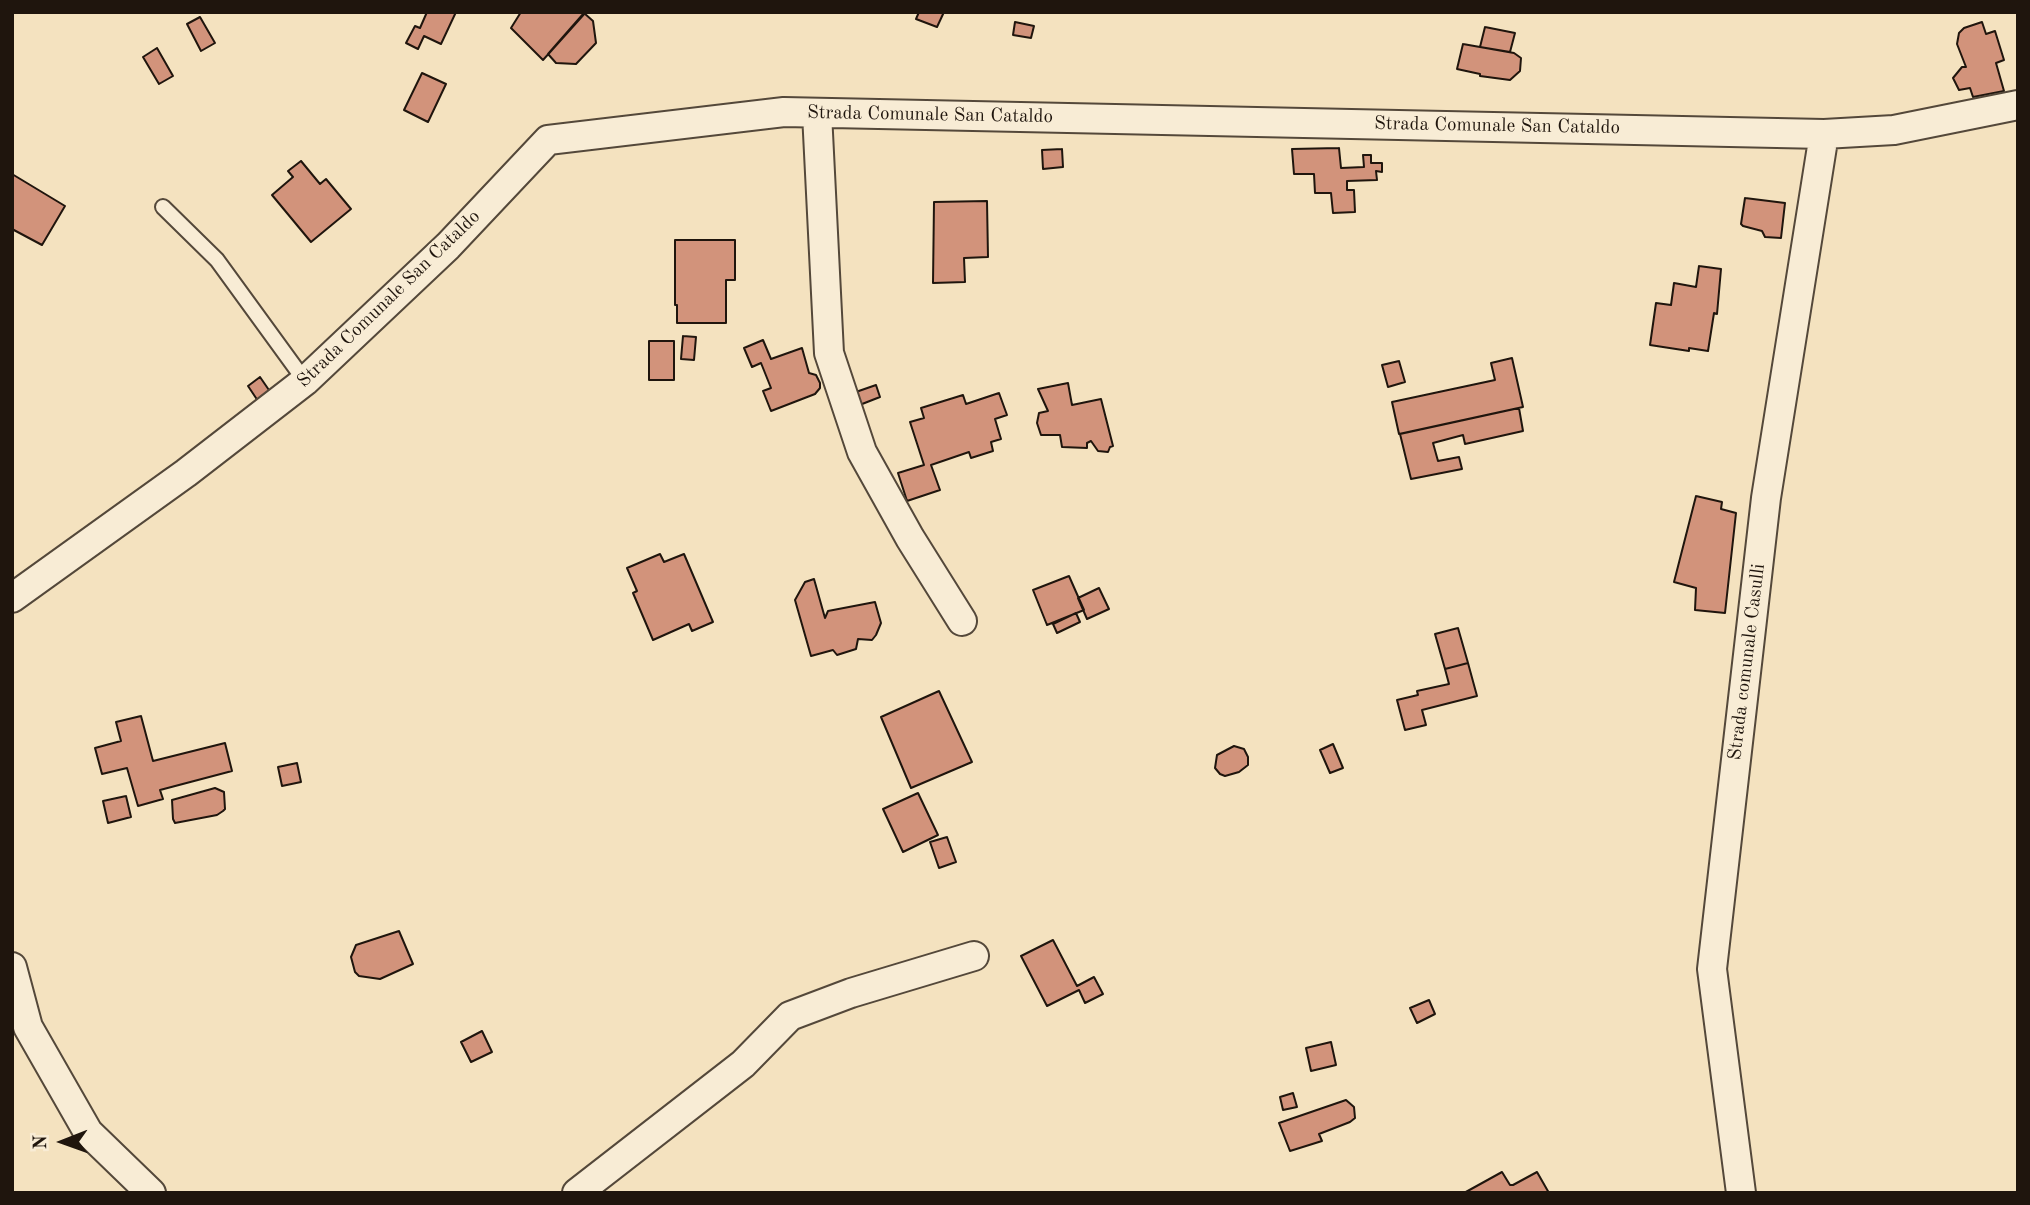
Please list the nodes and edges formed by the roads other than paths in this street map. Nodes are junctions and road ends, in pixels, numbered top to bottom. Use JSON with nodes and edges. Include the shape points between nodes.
{"nodes":[{"id":1,"x":2018,"y":105,"type":"edge"},
{"id":2,"x":817,"y":113,"type":"junction"},
{"id":3,"x":1824,"y":134,"type":"junction"},
{"id":4,"x":163,"y":207,"type":"dead end"},
{"id":5,"x":305,"y":381,"type":"junction"},
{"id":6,"x":12,"y":598,"type":"edge"},
{"id":7,"x":962,"y":621,"type":"dead end"},
{"id":8,"x":974,"y":956,"type":"dead end"},
{"id":9,"x":12,"y":967,"type":"edge"},
{"id":10,"x":151,"y":1193,"type":"edge"},
{"id":11,"x":577,"y":1193,"type":"edge"},
{"id":12,"x":1741,"y":1193,"type":"edge"}],
"edges":[{"from":1,"to":3,"type":"street","name":"Strada Comunale San Cataldo","via":[[1894,130]]},
{"from":2,"to":3,"type":"street","name":"Strada Comunale San Cataldo"},
{"from":2,"to":5,"type":"street","name":"Strada Comunale San Cataldo","via":[[784,112],[548,139],[448,246]]},
{"from":2,"to":7,"type":"street","via":[[829,352],[862,452]]},
{"from":3,"to":12,"type":"street","name":"Strada comunale Casulli","via":[[1766,498],[1712,969]]},
{"from":4,"to":5,"type":"lane","via":[[217,260]]},
{"from":5,"to":6,"type":"street","name":"Strada Comunale San Cataldo","via":[[186,474]]},
{"from":8,"to":11,"type":"street","via":[[790,1017],[743,1064]]},
{"from":9,"to":10,"type":"street","via":[[28,1027],[88,1132]]}]}
